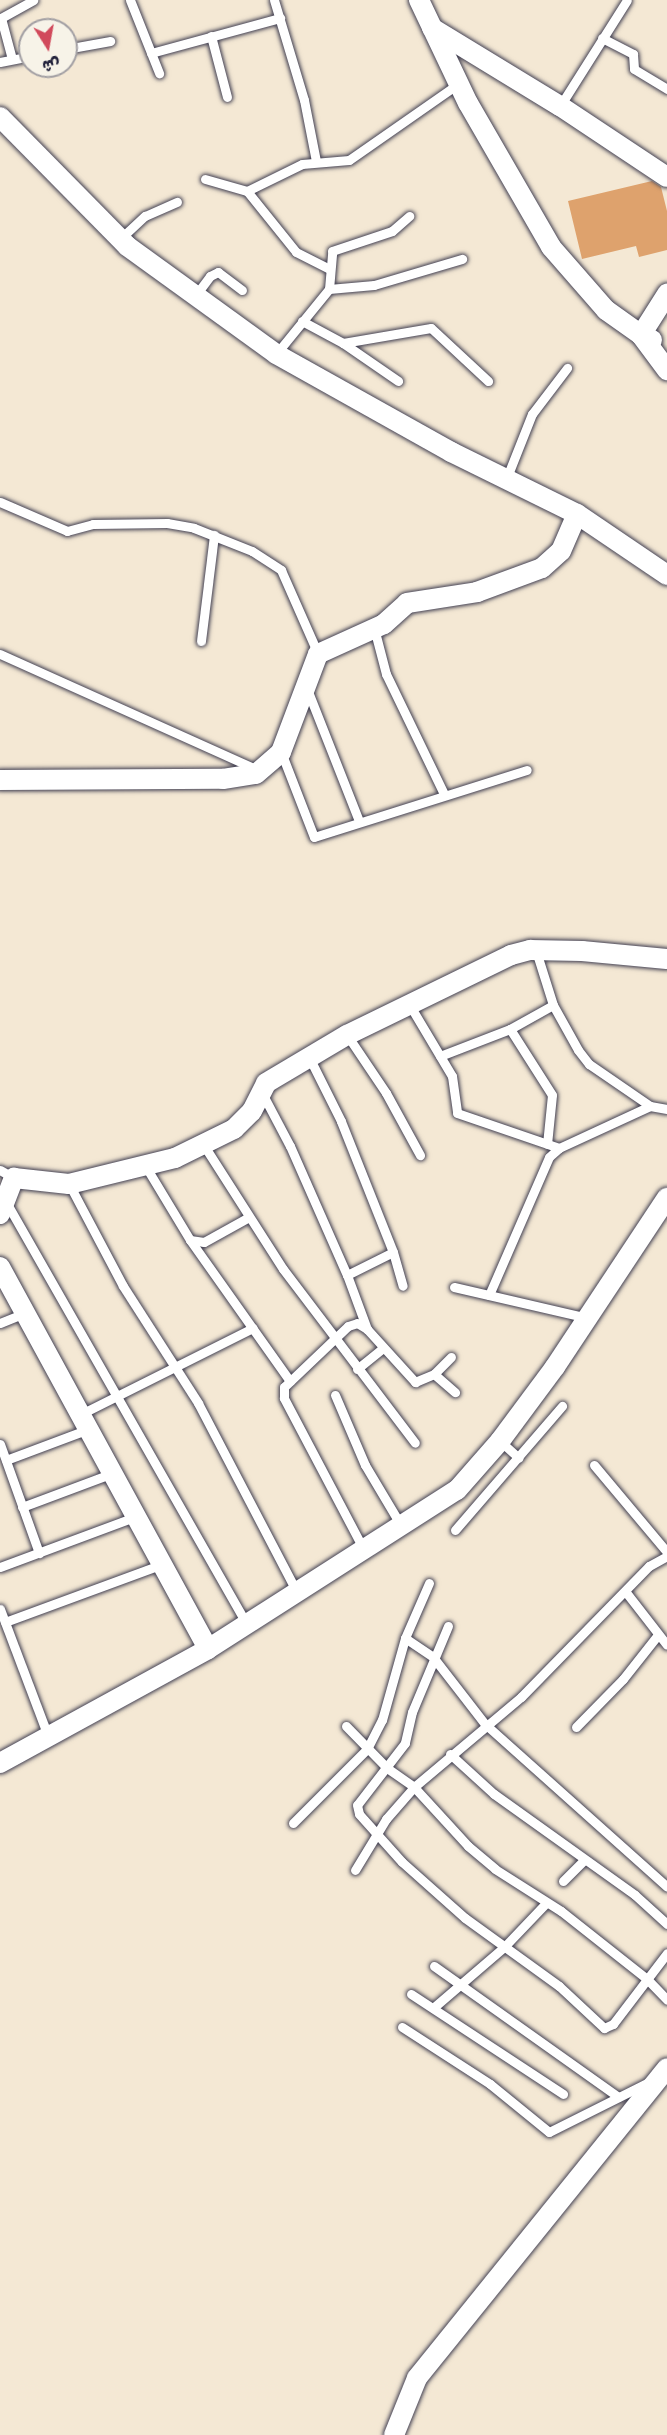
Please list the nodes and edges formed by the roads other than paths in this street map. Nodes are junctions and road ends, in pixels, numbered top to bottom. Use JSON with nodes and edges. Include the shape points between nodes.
{"nodes":[{"id":1,"x":33,"y":0,"type":"edge"},
{"id":2,"x":130,"y":0,"type":"edge"},
{"id":3,"x":274,"y":0,"type":"edge"},
{"id":4,"x":419,"y":0,"type":"edge"},
{"id":5,"x":627,"y":0,"type":"edge"},
{"id":6,"x":280,"y":18,"type":"junction"},
{"id":7,"x":432,"y":28,"type":"junction"},
{"id":8,"x":211,"y":36,"type":"junction"},
{"id":9,"x":602,"y":38,"type":"junction"},
{"id":10,"x":110,"y":40,"type":"dead end"},
{"id":11,"x":78,"y":47,"type":"edge"},
{"id":12,"x":151,"y":53,"type":"junction"},
{"id":13,"x":18,"y":58,"type":"edge"},
{"id":14,"x":12,"y":59,"type":"junction"},
{"id":15,"x":0,"y":62,"type":"edge"},
{"id":16,"x":159,"y":73,"type":"dead end"},
{"id":17,"x":458,"y":84,"type":"junction"},
{"id":18,"x":667,"y":88,"type":"edge"},
{"id":19,"x":227,"y":97,"type":"dead end"},
{"id":20,"x":560,"y":106,"type":"junction"},
{"id":21,"x":0,"y":119,"type":"edge"},
{"id":22,"x":316,"y":161,"type":"junction"},
{"id":23,"x":667,"y":177,"type":"edge"},
{"id":24,"x":205,"y":180,"type":"dead end"},
{"id":25,"x":247,"y":191,"type":"junction"},
{"id":26,"x":177,"y":202,"type":"dead end"},
{"id":27,"x":410,"y":216,"type":"dead end"},
{"id":28,"x":120,"y":240,"type":"junction"},
{"id":29,"x":462,"y":260,"type":"dead end"},
{"id":30,"x":328,"y":268,"type":"junction"},
{"id":31,"x":242,"y":290,"type":"dead end"},
{"id":32,"x":328,"y":290,"type":"junction"},
{"id":33,"x":667,"y":294,"type":"edge"},
{"id":34,"x":194,"y":298,"type":"junction"},
{"id":35,"x":302,"y":321,"type":"junction"},
{"id":36,"x":641,"y":335,"type":"junction"},
{"id":37,"x":343,"y":343,"type":"junction"},
{"id":38,"x":667,"y":347,"type":"edge"},
{"id":39,"x":276,"y":354,"type":"junction"},
{"id":40,"x":567,"y":368,"type":"dead end"},
{"id":41,"x":667,"y":369,"type":"edge"},
{"id":42,"x":398,"y":381,"type":"dead end"},
{"id":43,"x":488,"y":381,"type":"dead end"},
{"id":44,"x":507,"y":477,"type":"junction"},
{"id":45,"x":0,"y":502,"type":"edge"},
{"id":46,"x":577,"y":514,"type":"junction"},
{"id":47,"x":214,"y":535,"type":"junction"},
{"id":48,"x":667,"y":575,"type":"edge"},
{"id":49,"x":374,"y":628,"type":"junction"},
{"id":50,"x":201,"y":641,"type":"dead end"},
{"id":51,"x":0,"y":654,"type":"edge"},
{"id":52,"x":318,"y":654,"type":"junction"},
{"id":53,"x":306,"y":686,"type":"junction"},
{"id":54,"x":280,"y":752,"type":"junction"},
{"id":55,"x":527,"y":770,"type":"dead end"},
{"id":56,"x":262,"y":771,"type":"junction"},
{"id":57,"x":0,"y":780,"type":"edge"},
{"id":58,"x":444,"y":794,"type":"junction"},
{"id":59,"x":359,"y":821,"type":"junction"},
{"id":60,"x":536,"y":951,"type":"junction"},
{"id":61,"x":667,"y":959,"type":"edge"},
{"id":62,"x":409,"y":1004,"type":"junction"},
{"id":63,"x":553,"y":1005,"type":"junction"},
{"id":64,"x":510,"y":1029,"type":"junction"},
{"id":65,"x":347,"y":1035,"type":"junction"},
{"id":66,"x":440,"y":1056,"type":"junction"},
{"id":67,"x":309,"y":1057,"type":"junction"},
{"id":68,"x":261,"y":1091,"type":"junction"},
{"id":69,"x":650,"y":1106,"type":"junction"},
{"id":70,"x":667,"y":1109,"type":"edge"},
{"id":71,"x":547,"y":1143,"type":"junction"},
{"id":72,"x":202,"y":1144,"type":"junction"},
{"id":73,"x":559,"y":1148,"type":"junction"},
{"id":74,"x":420,"y":1155,"type":"dead end"},
{"id":75,"x":146,"y":1167,"type":"junction"},
{"id":76,"x":7,"y":1174,"type":"edge"},
{"id":77,"x":69,"y":1184,"type":"junction"},
{"id":78,"x":667,"y":1198,"type":"edge"},
{"id":79,"x":3,"y":1207,"type":"edge"},
{"id":80,"x":249,"y":1217,"type":"junction"},
{"id":81,"x":190,"y":1240,"type":"junction"},
{"id":82,"x":393,"y":1252,"type":"junction"},
{"id":83,"x":0,"y":1267,"type":"edge"},
{"id":84,"x":347,"y":1275,"type":"junction"},
{"id":85,"x":403,"y":1286,"type":"dead end"},
{"id":86,"x":454,"y":1287,"type":"dead end"},
{"id":87,"x":489,"y":1295,"type":"junction"},
{"id":88,"x":25,"y":1313,"type":"junction"},
{"id":89,"x":588,"y":1318,"type":"junction"},
{"id":90,"x":0,"y":1323,"type":"edge"},
{"id":91,"x":253,"y":1328,"type":"junction"},
{"id":92,"x":367,"y":1329,"type":"junction"},
{"id":93,"x":334,"y":1339,"type":"junction"},
{"id":94,"x":383,"y":1348,"type":"junction"},
{"id":95,"x":451,"y":1357,"type":"dead end"},
{"id":96,"x":176,"y":1367,"type":"junction"},
{"id":97,"x":357,"y":1369,"type":"junction"},
{"id":98,"x":434,"y":1374,"type":"junction"},
{"id":99,"x":290,"y":1381,"type":"junction"},
{"id":100,"x":455,"y":1392,"type":"dead end"},
{"id":101,"x":119,"y":1395,"type":"junction"},
{"id":102,"x":334,"y":1395,"type":"dead end"},
{"id":103,"x":562,"y":1406,"type":"dead end"},
{"id":104,"x":85,"y":1421,"type":"junction"},
{"id":105,"x":500,"y":1441,"type":"junction"},
{"id":106,"x":415,"y":1443,"type":"dead end"},
{"id":107,"x":0,"y":1444,"type":"edge"},
{"id":108,"x":519,"y":1458,"type":"junction"},
{"id":109,"x":6,"y":1460,"type":"junction"},
{"id":110,"x":594,"y":1465,"type":"dead end"},
{"id":111,"x":113,"y":1473,"type":"junction"},
{"id":112,"x":22,"y":1507,"type":"junction"},
{"id":113,"x":137,"y":1516,"type":"junction"},
{"id":114,"x":402,"y":1527,"type":"junction"},
{"id":115,"x":455,"y":1530,"type":"dead end"},
{"id":116,"x":364,"y":1550,"type":"junction"},
{"id":117,"x":39,"y":1553,"type":"junction"},
{"id":118,"x":667,"y":1554,"type":"edge"},
{"id":119,"x":163,"y":1564,"type":"junction"},
{"id":120,"x":0,"y":1567,"type":"edge"},
{"id":121,"x":429,"y":1583,"type":"dead end"},
{"id":122,"x":625,"y":1590,"type":"junction"},
{"id":123,"x":298,"y":1594,"type":"junction"},
{"id":124,"x":0,"y":1609,"type":"edge"},
{"id":125,"x":5,"y":1623,"type":"junction"},
{"id":126,"x":247,"y":1624,"type":"junction"},
{"id":127,"x":448,"y":1626,"type":"dead end"},
{"id":128,"x":657,"y":1636,"type":"junction"},
{"id":129,"x":405,"y":1638,"type":"junction"},
{"id":130,"x":667,"y":1645,"type":"edge"},
{"id":131,"x":208,"y":1649,"type":"junction"},
{"id":132,"x":433,"y":1657,"type":"junction"},
{"id":133,"x":485,"y":1724,"type":"junction"},
{"id":134,"x":346,"y":1726,"type":"dead end"},
{"id":135,"x":576,"y":1727,"type":"dead end"},
{"id":136,"x":48,"y":1736,"type":"junction"},
{"id":137,"x":367,"y":1749,"type":"junction"},
{"id":138,"x":450,"y":1754,"type":"junction"},
{"id":139,"x":0,"y":1762,"type":"edge"},
{"id":140,"x":387,"y":1768,"type":"junction"},
{"id":141,"x":414,"y":1787,"type":"junction"},
{"id":142,"x":293,"y":1823,"type":"dead end"},
{"id":143,"x":380,"y":1834,"type":"junction"},
{"id":144,"x":583,"y":1861,"type":"junction"},
{"id":145,"x":355,"y":1870,"type":"dead end"},
{"id":146,"x":563,"y":1881,"type":"dead end"},
{"id":147,"x":667,"y":1887,"type":"edge"},
{"id":148,"x":546,"y":1903,"type":"junction"},
{"id":149,"x":667,"y":1924,"type":"edge"},
{"id":150,"x":505,"y":1946,"type":"junction"},
{"id":151,"x":667,"y":1953,"type":"edge"},
{"id":152,"x":434,"y":1966,"type":"dead end"},
{"id":153,"x":647,"y":1979,"type":"junction"},
{"id":154,"x":461,"y":1981,"type":"junction"},
{"id":155,"x":411,"y":1994,"type":"dead end"},
{"id":156,"x":667,"y":2000,"type":"edge"},
{"id":157,"x":433,"y":2008,"type":"junction"},
{"id":158,"x":402,"y":2027,"type":"dead end"},
{"id":159,"x":663,"y":2073,"type":"edge"},
{"id":160,"x":563,"y":2094,"type":"dead end"},
{"id":161,"x":618,"y":2097,"type":"junction"},
{"id":162,"x":394,"y":2435,"type":"edge"}],
"edges":[{"from":1,"to":14,"type":"lane","via":[[1,18]]},
{"from":2,"to":12,"type":"lane"},
{"from":3,"to":6,"type":"lane"},
{"from":4,"to":7,"type":"street"},
{"from":5,"to":9,"type":"lane"},
{"from":6,"to":8,"type":"lane"},
{"from":6,"to":22,"type":"lane","via":[[309,119]]},
{"from":7,"to":17,"type":"street"},
{"from":7,"to":20,"type":"street"},
{"from":8,"to":12,"type":"lane"},
{"from":8,"to":19,"type":"lane"},
{"from":9,"to":18,"type":"lane","via":[[633,54],[634,69]]},
{"from":9,"to":20,"type":"lane"},
{"from":10,"to":11,"type":"lane"},
{"from":12,"to":16,"type":"lane"},
{"from":13,"to":14,"type":"lane"},
{"from":14,"to":15,"type":"lane"},
{"from":17,"to":22,"type":"lane","via":[[349,160]]},
{"from":17,"to":36,"type":"street","via":[[551,247],[606,310]]},
{"from":20,"to":23,"type":"street"},
{"from":21,"to":28,"type":"street"},
{"from":22,"to":25,"type":"lane","via":[[281,172]]},
{"from":24,"to":25,"type":"lane"},
{"from":25,"to":30,"type":"lane","via":[[296,252]]},
{"from":26,"to":28,"type":"lane","via":[[145,216]]},
{"from":27,"to":30,"type":"lane","via":[[392,231],[337,248]]},
{"from":28,"to":34,"type":"street"},
{"from":29,"to":32,"type":"lane","via":[[374,285]]},
{"from":30,"to":32,"type":"lane"},
{"from":31,"to":34,"type":"lane","via":[[218,272],[210,276]]},
{"from":32,"to":35,"type":"lane"},
{"from":33,"to":36,"type":"street"},
{"from":34,"to":39,"type":"street"},
{"from":35,"to":37,"type":"lane"},
{"from":35,"to":39,"type":"lane"},
{"from":36,"to":38,"type":"street"},
{"from":36,"to":41,"type":"street"},
{"from":37,"to":42,"type":"lane"},
{"from":37,"to":43,"type":"lane","via":[[432,328]]},
{"from":39,"to":44,"type":"street","via":[[441,447]]},
{"from":40,"to":44,"type":"lane","via":[[532,414]]},
{"from":44,"to":46,"type":"street"},
{"from":45,"to":47,"type":"lane","via":[[67,531],[93,524],[147,522],[194,528]]},
{"from":46,"to":48,"type":"street"},
{"from":46,"to":49,"type":"street","via":[[561,551],[548,565],[477,592],[407,603]]},
{"from":47,"to":50,"type":"lane"},
{"from":47,"to":52,"type":"lane","via":[[278,566]]},
{"from":49,"to":52,"type":"street"},
{"from":49,"to":58,"type":"lane","via":[[386,674]]},
{"from":51,"to":56,"type":"lane"},
{"from":52,"to":53,"type":"street"},
{"from":53,"to":54,"type":"street"},
{"from":53,"to":59,"type":"lane"},
{"from":54,"to":56,"type":"street"},
{"from":54,"to":59,"type":"lane","via":[[312,836]]},
{"from":55,"to":58,"type":"lane"},
{"from":56,"to":57,"type":"street","via":[[223,779]]},
{"from":58,"to":59,"type":"lane"},
{"from":60,"to":61,"type":"street"},
{"from":60,"to":62,"type":"street","via":[[511,955]]},
{"from":60,"to":63,"type":"lane"},
{"from":62,"to":65,"type":"street"},
{"from":62,"to":66,"type":"lane"},
{"from":63,"to":64,"type":"lane"},
{"from":63,"to":69,"type":"lane","via":[[589,1064]]},
{"from":64,"to":66,"type":"lane"},
{"from":64,"to":71,"type":"lane","via":[[552,1095]]},
{"from":65,"to":67,"type":"street"},
{"from":65,"to":74,"type":"lane","via":[[386,1093]]},
{"from":66,"to":71,"type":"lane","via":[[452,1076],[457,1113]]},
{"from":67,"to":68,"type":"street","via":[[266,1083]]},
{"from":67,"to":82,"type":"lane","via":[[341,1120]]},
{"from":68,"to":72,"type":"street","via":[[244,1120]]},
{"from":68,"to":84,"type":"lane"},
{"from":69,"to":70,"type":"lane"},
{"from":69,"to":73,"type":"lane"},
{"from":71,"to":73,"type":"lane"},
{"from":72,"to":75,"type":"street"},
{"from":72,"to":80,"type":"lane"},
{"from":73,"to":87,"type":"lane","via":[[542,1168]]},
{"from":75,"to":77,"type":"street"},
{"from":75,"to":81,"type":"lane"},
{"from":76,"to":77,"type":"street"},
{"from":76,"to":79,"type":"street"},
{"from":77,"to":96,"type":"lane","via":[[123,1286]]},
{"from":78,"to":89,"type":"street"},
{"from":79,"to":101,"type":"lane"},
{"from":80,"to":81,"type":"lane","via":[[204,1242]]},
{"from":80,"to":93,"type":"lane"},
{"from":81,"to":91,"type":"lane"},
{"from":82,"to":84,"type":"lane"},
{"from":82,"to":85,"type":"lane"},
{"from":83,"to":88,"type":"street"},
{"from":84,"to":92,"type":"lane"},
{"from":86,"to":87,"type":"lane"},
{"from":87,"to":89,"type":"lane"},
{"from":88,"to":90,"type":"lane"},
{"from":88,"to":104,"type":"street"},
{"from":89,"to":105,"type":"street"},
{"from":91,"to":96,"type":"lane"},
{"from":91,"to":99,"type":"lane"},
{"from":92,"to":93,"type":"lane","via":[[352,1324]]},
{"from":92,"to":94,"type":"lane"},
{"from":93,"to":97,"type":"lane"},
{"from":93,"to":99,"type":"lane"},
{"from":94,"to":97,"type":"lane"},
{"from":94,"to":98,"type":"lane","via":[[416,1382]]},
{"from":95,"to":98,"type":"lane"},
{"from":96,"to":101,"type":"lane"},
{"from":96,"to":123,"type":"lane"},
{"from":97,"to":106,"type":"lane"},
{"from":98,"to":100,"type":"lane"},
{"from":99,"to":116,"type":"lane","via":[[284,1387],[284,1398]]},
{"from":101,"to":104,"type":"lane"},
{"from":101,"to":126,"type":"lane"},
{"from":102,"to":114,"type":"lane","via":[[365,1466]]},
{"from":103,"to":108,"type":"lane"},
{"from":104,"to":109,"type":"lane"},
{"from":104,"to":111,"type":"street"},
{"from":105,"to":108,"type":"lane"},
{"from":105,"to":114,"type":"street","via":[[457,1490]]},
{"from":107,"to":109,"type":"lane"},
{"from":108,"to":115,"type":"lane"},
{"from":109,"to":112,"type":"lane"},
{"from":110,"to":118,"type":"lane"},
{"from":111,"to":112,"type":"lane"},
{"from":111,"to":113,"type":"street"},
{"from":112,"to":117,"type":"lane"},
{"from":113,"to":117,"type":"lane"},
{"from":113,"to":119,"type":"street"},
{"from":114,"to":116,"type":"street"},
{"from":116,"to":123,"type":"street"},
{"from":117,"to":120,"type":"lane"},
{"from":118,"to":122,"type":"lane"},
{"from":119,"to":125,"type":"lane"},
{"from":119,"to":131,"type":"street"},
{"from":121,"to":129,"type":"lane"},
{"from":122,"to":128,"type":"lane"},
{"from":122,"to":133,"type":"lane","via":[[521,1697]]},
{"from":123,"to":126,"type":"street"},
{"from":124,"to":125,"type":"lane"},
{"from":125,"to":136,"type":"lane"},
{"from":126,"to":131,"type":"street"},
{"from":127,"to":132,"type":"lane"},
{"from":128,"to":130,"type":"lane"},
{"from":128,"to":135,"type":"lane","via":[[623,1679]]},
{"from":129,"to":132,"type":"lane"},
{"from":129,"to":137,"type":"lane","via":[[382,1720]]},
{"from":131,"to":136,"type":"street"},
{"from":132,"to":133,"type":"lane"},
{"from":132,"to":140,"type":"lane","via":[[405,1743]]},
{"from":133,"to":138,"type":"lane"},
{"from":133,"to":147,"type":"lane"},
{"from":134,"to":137,"type":"lane"},
{"from":136,"to":139,"type":"street"},
{"from":137,"to":140,"type":"lane"},
{"from":137,"to":142,"type":"lane"},
{"from":138,"to":141,"type":"lane"},
{"from":138,"to":144,"type":"lane","via":[[494,1794]]},
{"from":140,"to":141,"type":"lane"},
{"from":140,"to":143,"type":"lane","via":[[357,1805],[364,1822]]},
{"from":141,"to":143,"type":"lane","via":[[386,1819]]},
{"from":141,"to":148,"type":"lane","via":[[468,1846]]},
{"from":143,"to":145,"type":"lane"},
{"from":143,"to":150,"type":"lane","via":[[417,1876]]},
{"from":144,"to":146,"type":"lane"},
{"from":144,"to":149,"type":"lane","via":[[635,1895]]},
{"from":148,"to":150,"type":"lane"},
{"from":148,"to":153,"type":"lane"},
{"from":150,"to":153,"type":"lane","via":[[559,1986],[604,2028],[613,2024]]},
{"from":150,"to":154,"type":"lane"},
{"from":151,"to":153,"type":"lane"},
{"from":152,"to":154,"type":"lane"},
{"from":153,"to":156,"type":"lane"},
{"from":154,"to":157,"type":"lane"},
{"from":154,"to":161,"type":"lane"},
{"from":155,"to":157,"type":"lane"},
{"from":157,"to":160,"type":"lane"},
{"from":158,"to":161,"type":"lane","via":[[490,2084],[549,2132]]},
{"from":159,"to":161,"type":"lane"},
{"from":159,"to":162,"type":"street","via":[[417,2378]]}]}
